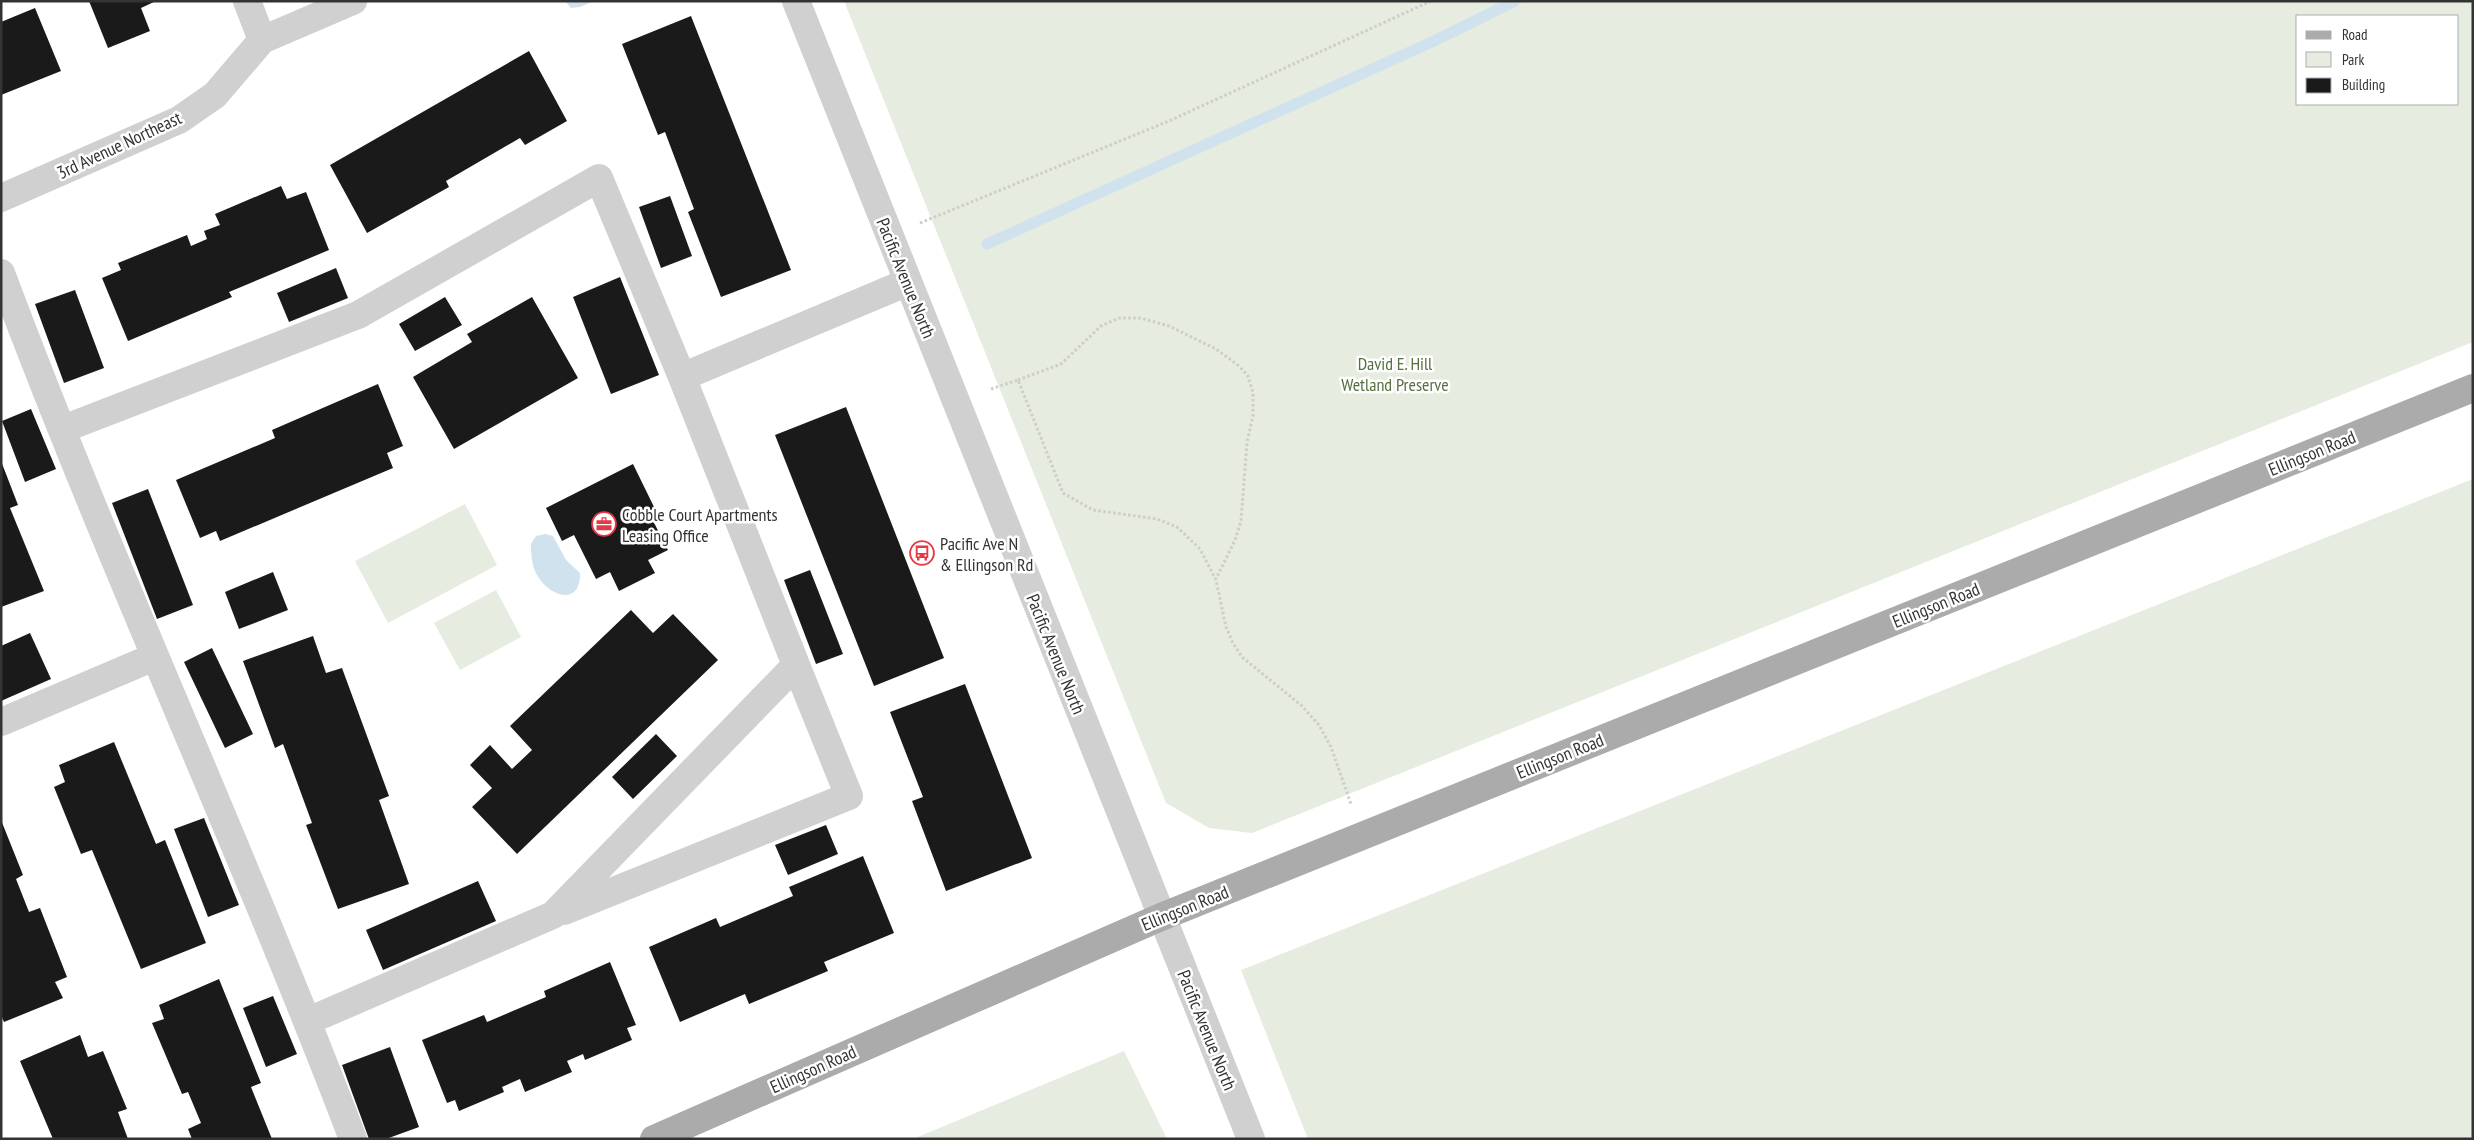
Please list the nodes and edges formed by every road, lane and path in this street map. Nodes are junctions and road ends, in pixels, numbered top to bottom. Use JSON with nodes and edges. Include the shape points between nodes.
{"nodes":[{"id":1,"x":246,"y":1,"type":"edge"},
{"id":2,"x":353,"y":1,"type":"edge"},
{"id":3,"x":796,"y":1,"type":"edge"},
{"id":4,"x":1431,"y":1,"type":"edge"},
{"id":5,"x":262,"y":40,"type":"junction"},
{"id":6,"x":1,"y":198,"type":"edge"},
{"id":7,"x":890,"y":236,"type":"junction"},
{"id":8,"x":1,"y":273,"type":"edge"},
{"id":9,"x":908,"y":282,"type":"junction"},
{"id":10,"x":682,"y":376,"type":"junction"},
{"id":11,"x":1018,"y":380,"type":"junction"},
{"id":12,"x":2473,"y":388,"type":"edge"},
{"id":13,"x":991,"y":389,"type":"dead end"},
{"id":14,"x":62,"y":429,"type":"junction"},
{"id":15,"x":1216,"y":580,"type":"junction"},
{"id":16,"x":154,"y":658,"type":"junction"},
{"id":17,"x":796,"y":665,"type":"junction"},
{"id":18,"x":1,"y":722,"type":"edge"},
{"id":19,"x":1352,"y":806,"type":"dead end"},
{"id":20,"x":553,"y":915,"type":"junction"},
{"id":21,"x":1161,"y":917,"type":"junction"},
{"id":22,"x":308,"y":1021,"type":"junction"},
{"id":23,"x":353,"y":1139,"type":"edge"},
{"id":24,"x":654,"y":1139,"type":"edge"},
{"id":25,"x":1251,"y":1139,"type":"edge"}],
"edges":[{"from":1,"to":5,"type":"street"},
{"from":2,"to":5,"type":"street","name":"3rd Avenue Northeast"},
{"from":3,"to":7,"type":"street","name":"Pacific Avenue North"},
{"from":4,"to":7,"type":"path","via":[[1169,121]]},
{"from":5,"to":6,"type":"street","name":"3rd Avenue Northeast","via":[[215,95],[179,120]]},
{"from":7,"to":9,"type":"street","name":"Pacific Avenue North"},
{"from":8,"to":14,"type":"street"},
{"from":9,"to":10,"type":"street"},
{"from":9,"to":21,"type":"street","name":"Pacific Avenue North"},
{"from":10,"to":14,"type":"street","via":[[599,178],[358,315]]},
{"from":10,"to":17,"type":"street"},
{"from":11,"to":13,"type":"path"},
{"from":11,"to":15,"type":"path","via":[[1064,494],[1093,510],[1157,519],[1177,527],[1200,549]]},
{"from":11,"to":15,"type":"path","via":[[1061,364],[1101,326],[1119,318],[1140,318],[1169,326],[1216,349],[1239,366],[1248,376],[1253,393],[1253,416],[1247,442],[1241,521]]},
{"from":12,"to":21,"type":"main road","name":"Ellingson Road"},
{"from":14,"to":16,"type":"street"},
{"from":15,"to":19,"type":"path","via":[[1226,627],[1233,643],[1242,657],[1302,706],[1319,725]]},
{"from":16,"to":18,"type":"street"},
{"from":16,"to":22,"type":"street"},
{"from":17,"to":20,"type":"street"},
{"from":17,"to":20,"type":"street","via":[[849,796]]},
{"from":20,"to":22,"type":"street"},
{"from":21,"to":24,"type":"main road","name":"Ellingson Road"},
{"from":21,"to":25,"type":"street","name":"Pacific Avenue North"},
{"from":22,"to":23,"type":"street"}]}
